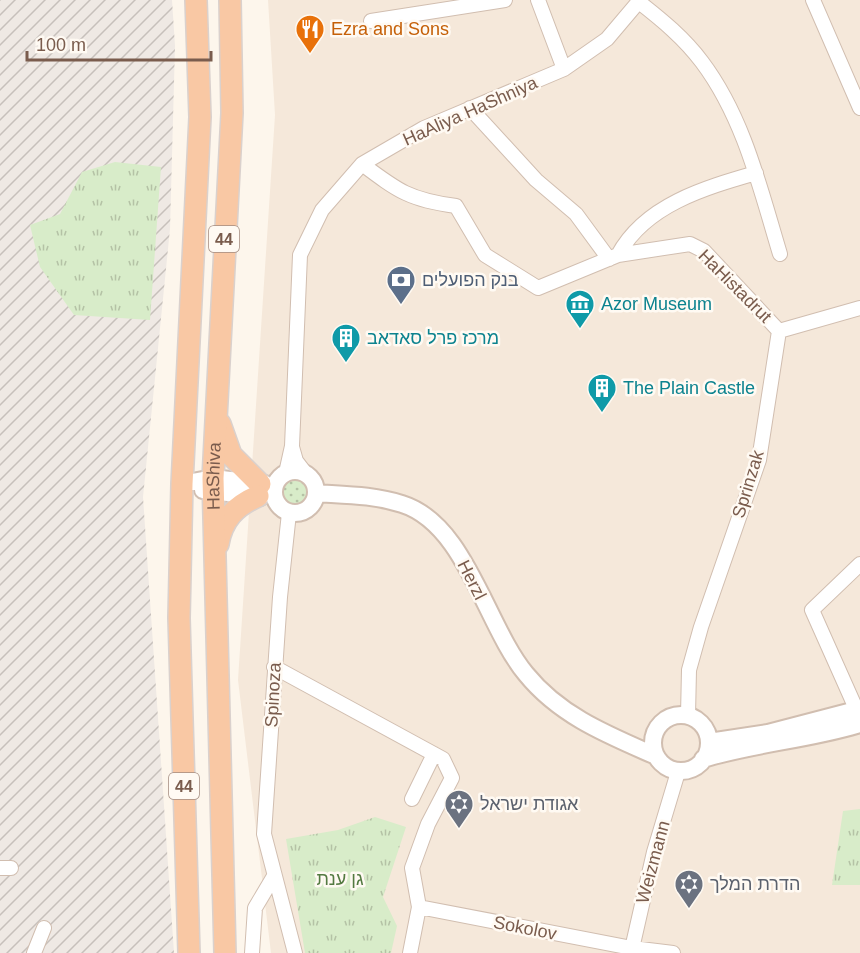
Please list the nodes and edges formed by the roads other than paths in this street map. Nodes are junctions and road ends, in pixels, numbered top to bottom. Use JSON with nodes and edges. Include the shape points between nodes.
{"nodes":[{"id":1,"x":196,"y":0,"type":"edge"},
{"id":2,"x":230,"y":0,"type":"edge"},
{"id":3,"x":505,"y":0,"type":"edge"},
{"id":4,"x":538,"y":0,"type":"edge"},
{"id":5,"x":813,"y":0,"type":"edge"},
{"id":6,"x":640,"y":1,"type":"edge"},
{"id":7,"x":371,"y":21,"type":"dead end"},
{"id":8,"x":564,"y":69,"type":"junction"},
{"id":9,"x":470,"y":108,"type":"junction"},
{"id":10,"x":860,"y":108,"type":"edge"},
{"id":11,"x":362,"y":164,"type":"junction"},
{"id":12,"x":756,"y":173,"type":"junction"},
{"id":13,"x":780,"y":254,"type":"dead end"},
{"id":14,"x":613,"y":257,"type":"junction"},
{"id":15,"x":860,"y":308,"type":"edge"},
{"id":16,"x":779,"y":332,"type":"junction"},
{"id":17,"x":216,"y":400,"type":"junction"},
{"id":18,"x":292,"y":446,"type":"junction"},
{"id":19,"x":306,"y":474,"type":"junction"},
{"id":20,"x":182,"y":484,"type":"junction"},
{"id":21,"x":213,"y":485,"type":"junction"},
{"id":22,"x":271,"y":487,"type":"junction"},
{"id":23,"x":316,"y":493,"type":"junction"},
{"id":24,"x":289,"y":513,"type":"junction"},
{"id":25,"x":860,"y":564,"type":"edge"},
{"id":26,"x":214,"y":584,"type":"junction"},
{"id":27,"x":274,"y":667,"type":"junction"},
{"id":28,"x":688,"y":715,"type":"junction"},
{"id":29,"x":859,"y":715,"type":"edge"},
{"id":30,"x":592,"y":728,"type":"junction"},
{"id":31,"x":653,"y":738,"type":"junction"},
{"id":32,"x":709,"y":742,"type":"junction"},
{"id":33,"x":434,"y":754,"type":"junction"},
{"id":34,"x":656,"y":756,"type":"junction"},
{"id":35,"x":703,"y":759,"type":"junction"},
{"id":36,"x":678,"y":772,"type":"junction"},
{"id":37,"x":412,"y":799,"type":"dead end"},
{"id":38,"x":274,"y":876,"type":"junction"},
{"id":39,"x":419,"y":907,"type":"junction"},
{"id":40,"x":44,"y":928,"type":"dead end"},
{"id":41,"x":631,"y":951,"type":"edge"},
{"id":42,"x":34,"y":953,"type":"edge"},
{"id":43,"x":189,"y":953,"type":"edge"},
{"id":44,"x":225,"y":953,"type":"edge"},
{"id":45,"x":252,"y":953,"type":"edge"},
{"id":46,"x":295,"y":953,"type":"edge"},
{"id":47,"x":410,"y":953,"type":"edge"},
{"id":48,"x":673,"y":953,"type":"edge"}],
"edges":[{"from":1,"to":20,"type":"highway","name":"HaShiva","number":"44","via":[[200,117]]},
{"from":2,"to":17,"type":"highway","name":"HaShiva","number":"44","via":[[232,113]]},
{"from":3,"to":7,"type":"street"},
{"from":4,"to":8,"type":"street"},
{"from":5,"to":10,"type":"street"},
{"from":6,"to":8,"type":"street","name":"HaAliya HaShniya","via":[[607,39]]},
{"from":6,"to":12,"type":"street","via":[[672,28],[721,90]]},
{"from":8,"to":9,"type":"street","name":"HaAliya HaShniya"},
{"from":9,"to":11,"type":"street","name":"HaAliya HaShniya","via":[[424,128]]},
{"from":9,"to":14,"type":"street","via":[[536,180],[576,214]]},
{"from":11,"to":14,"type":"street","name":"HaHistadrut","via":[[398,191],[423,202],[456,206],[485,255],[538,288]]},
{"from":11,"to":18,"type":"street","name":"HaAliya HaShniya","via":[[322,210],[300,255]]},
{"from":12,"to":13,"type":"street"},
{"from":12,"to":14,"type":"street","via":[[696,190],[628,236]]},
{"from":14,"to":16,"type":"street","name":"HaHistadrut","via":[[690,244],[704,251]]},
{"from":15,"to":16,"type":"street"},
{"from":16,"to":28,"type":"street","name":"Sprinzak","via":[[759,460],[689,670]]},
{"from":17,"to":21,"type":"highway","name":"HaShiva","number":"44"},
{"from":17,"to":22,"type":"highway","via":[[226,446],[239,465]]},
{"from":18,"to":19,"type":"street","name":"HaAliya HaShniya","via":[[296,461]]},
{"from":18,"to":22,"type":"street","name":"HaAliya HaShniya"},
{"from":19,"to":22,"type":"street","via":[[299,471]]},
{"from":19,"to":23,"type":"street","via":[[314,482]]},
{"from":20,"to":21,"type":"street"},
{"from":20,"to":43,"type":"highway","name":"HaShiva","number":"44","via":[[179,618]]},
{"from":21,"to":22,"type":"street"},
{"from":21,"to":26,"type":"highway","name":"HaShiva","number":"44"},
{"from":22,"to":24,"type":"street","via":[[280,508]]},
{"from":22,"to":26,"type":"highway","via":[[240,506],[225,522],[217,549]]},
{"from":23,"to":24,"type":"street","via":[[308,510]]},
{"from":23,"to":30,"type":"street","name":"Herzl","via":[[367,495],[405,505],[427,518],[454,545],[526,674],[559,706]]},
{"from":24,"to":27,"type":"street","name":"Spinoza"},
{"from":25,"to":29,"type":"street","via":[[812,610]]},
{"from":26,"to":44,"type":"highway","name":"HaShiva","number":"44"},
{"from":27,"to":33,"type":"street"},
{"from":27,"to":38,"type":"street","name":"Spinoza","via":[[264,834]]},
{"from":28,"to":31,"type":"street","via":[[669,717],[656,729]]},
{"from":28,"to":32,"type":"street","via":[[703,725]]},
{"from":29,"to":32,"type":"street"},
{"from":29,"to":35,"type":"street","via":[[831,733]]},
{"from":30,"to":31,"type":"street","name":"Herzl"},
{"from":30,"to":34,"type":"street","name":"Herzl"},
{"from":31,"to":34,"type":"street"},
{"from":32,"to":35,"type":"street"},
{"from":33,"to":37,"type":"street"},
{"from":33,"to":39,"type":"street","via":[[443,759],[452,778],[428,824],[412,868]]},
{"from":34,"to":36,"type":"street"},
{"from":35,"to":36,"type":"street"},
{"from":36,"to":41,"type":"street","name":"Weizmann"},
{"from":38,"to":45,"type":"street","via":[[255,908]]},
{"from":38,"to":46,"type":"street","name":"Spinoza"},
{"from":39,"to":41,"type":"street","name":"Sokolov"},
{"from":39,"to":47,"type":"street"},
{"from":40,"to":42,"type":"street"},
{"from":41,"to":48,"type":"street","name":"Sokolov"}]}
